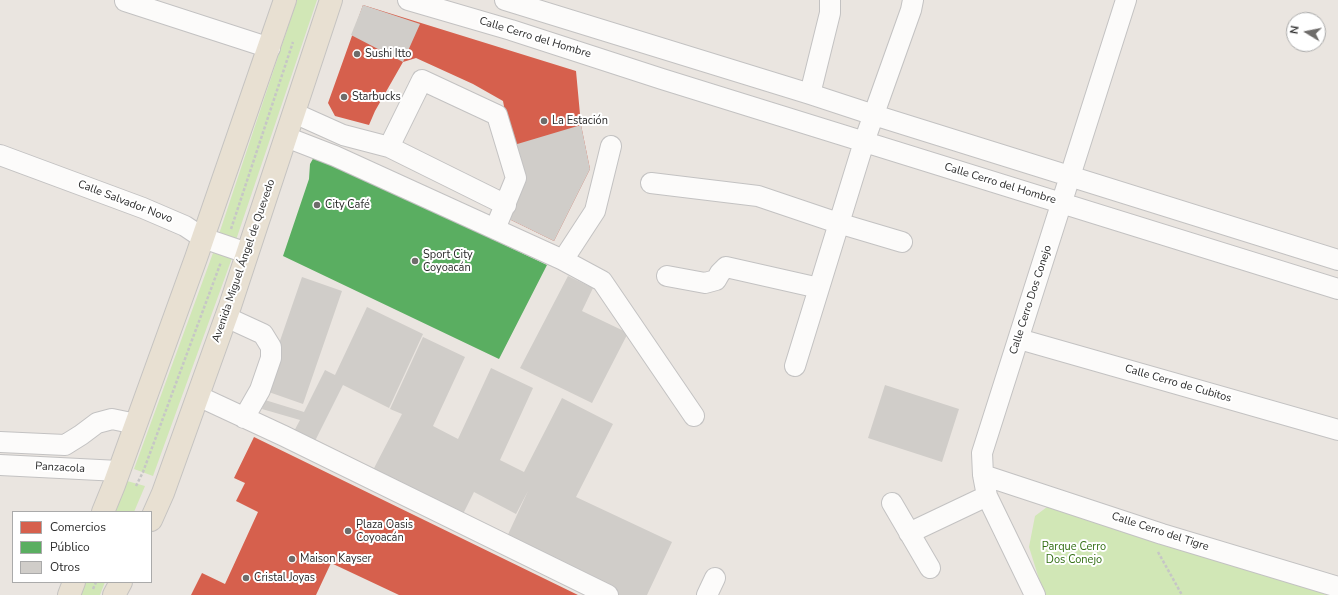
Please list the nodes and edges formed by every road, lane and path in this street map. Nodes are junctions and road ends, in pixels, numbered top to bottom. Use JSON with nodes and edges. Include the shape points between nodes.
{"nodes":[{"id":1,"x":125,"y":0,"type":"edge"},
{"id":2,"x":285,"y":0,"type":"edge"},
{"id":3,"x":331,"y":0,"type":"edge"},
{"id":4,"x":408,"y":0,"type":"edge"},
{"id":5,"x":505,"y":0,"type":"edge"},
{"id":6,"x":830,"y":0,"type":"edge"},
{"id":7,"x":1126,"y":0,"type":"edge"},
{"id":8,"x":912,"y":5,"type":"edge"},
{"id":9,"x":294,"y":38,"type":"dead end"},
{"id":10,"x":270,"y":48,"type":"junction"},
{"id":11,"x":671,"y":52,"type":"junction"},
{"id":12,"x":662,"y":79,"type":"junction"},
{"id":13,"x":810,"y":94,"type":"junction"},
{"id":14,"x":294,"y":114,"type":"junction"},
{"id":15,"x":874,"y":115,"type":"junction"},
{"id":16,"x":286,"y":137,"type":"junction"},
{"id":17,"x":864,"y":142,"type":"junction"},
{"id":18,"x":611,"y":146,"type":"dead end"},
{"id":19,"x":389,"y":147,"type":"junction"},
{"id":20,"x":0,"y":155,"type":"edge"},
{"id":21,"x":1070,"y":177,"type":"junction"},
{"id":22,"x":651,"y":183,"type":"dead end"},
{"id":23,"x":1061,"y":203,"type":"junction"},
{"id":24,"x":506,"y":205,"type":"junction"},
{"id":25,"x":838,"y":223,"type":"junction"},
{"id":26,"x":495,"y":229,"type":"junction"},
{"id":27,"x":203,"y":238,"type":"junction"},
{"id":28,"x":902,"y":242,"type":"dead end"},
{"id":29,"x":226,"y":246,"type":"junction"},
{"id":30,"x":247,"y":253,"type":"junction"},
{"id":31,"x":563,"y":260,"type":"junction"},
{"id":32,"x":1338,"y":260,"type":"edge"},
{"id":33,"x":667,"y":276,"type":"dead end"},
{"id":34,"x":819,"y":288,"type":"junction"},
{"id":35,"x":1338,"y":289,"type":"edge"},
{"id":36,"x":226,"y":317,"type":"junction"},
{"id":37,"x":1019,"y":339,"type":"junction"},
{"id":38,"x":794,"y":366,"type":"dead end"},
{"id":39,"x":198,"y":396,"type":"junction"},
{"id":40,"x":694,"y":416,"type":"dead end"},
{"id":41,"x":244,"y":418,"type":"junction"},
{"id":42,"x":136,"y":424,"type":"junction"},
{"id":43,"x":1338,"y":430,"type":"edge"},
{"id":44,"x":0,"y":442,"type":"edge"},
{"id":45,"x":0,"y":465,"type":"edge"},
{"id":46,"x":119,"y":471,"type":"junction"},
{"id":47,"x":143,"y":472,"type":"dead end"},
{"id":48,"x":983,"y":475,"type":"junction"},
{"id":49,"x":987,"y":496,"type":"junction"},
{"id":50,"x":892,"y":504,"type":"dead end"},
{"id":51,"x":103,"y":511,"type":"edge"},
{"id":52,"x":152,"y":518,"type":"edge"},
{"id":53,"x":909,"y":533,"type":"junction"},
{"id":54,"x":1162,"y":534,"type":"junction"},
{"id":55,"x":930,"y":568,"type":"dead end"},
{"id":56,"x":74,"y":583,"type":"edge"},
{"id":57,"x":120,"y":583,"type":"edge"},
{"id":58,"x":1338,"y":588,"type":"edge"},
{"id":59,"x":68,"y":595,"type":"edge"},
{"id":60,"x":114,"y":595,"type":"edge"},
{"id":61,"x":608,"y":595,"type":"edge"},
{"id":62,"x":1035,"y":595,"type":"edge"},
{"id":63,"x":1182,"y":595,"type":"edge"}],
"edges":[{"from":1,"to":10,"type":"street"},
{"from":2,"to":10,"type":"main road"},
{"from":3,"to":14,"type":"main road","name":"Avenida Miguel Ángel de Quevedo"},
{"from":4,"to":12,"type":"street","name":"Calle Cerro del Hombre","via":[[512,30]]},
{"from":5,"to":11,"type":"street"},
{"from":6,"to":13,"type":"street","via":[[830,13]]},
{"from":7,"to":21,"type":"street","name":"Calle Cerro Dos Conejo"},
{"from":8,"to":15,"type":"street"},
{"from":9,"to":29,"type":"path"},
{"from":10,"to":27,"type":"main road"},
{"from":11,"to":12,"type":"street"},
{"from":11,"to":13,"type":"street"},
{"from":12,"to":17,"type":"street","name":"Calle Cerro del Hombre"},
{"from":13,"to":15,"type":"street"},
{"from":14,"to":16,"type":"main road","name":"Avenida Miguel Ángel de Quevedo"},
{"from":14,"to":19,"type":"street","via":[[344,135]]},
{"from":15,"to":17,"type":"street"},
{"from":15,"to":21,"type":"street"},
{"from":16,"to":26,"type":"street","via":[[335,156]]},
{"from":16,"to":30,"type":"main road","name":"Avenida Miguel Ángel de Quevedo"},
{"from":17,"to":23,"type":"street","name":"Calle Cerro del Hombre"},
{"from":17,"to":25,"type":"street"},
{"from":18,"to":31,"type":"street","via":[[595,211]]},
{"from":19,"to":24,"type":"street"},
{"from":19,"to":24,"type":"street","via":[[422,80],[497,115],[516,178]]},
{"from":20,"to":27,"type":"street","name":"Calle Salvador Novo","via":[[168,218]]},
{"from":21,"to":23,"type":"street","name":"Calle Cerro Dos Conejo"},
{"from":21,"to":32,"type":"street"},
{"from":22,"to":25,"type":"street","via":[[758,196]]},
{"from":23,"to":35,"type":"street","name":"Calle Cerro del Hombre"},
{"from":23,"to":37,"type":"street","name":"Calle Cerro Dos Conejo"},
{"from":24,"to":26,"type":"street"},
{"from":25,"to":28,"type":"street"},
{"from":25,"to":34,"type":"street"},
{"from":26,"to":31,"type":"street"},
{"from":27,"to":29,"type":"street","name":"Calle Salvador Novo"},
{"from":27,"to":42,"type":"main road"},
{"from":29,"to":30,"type":"street","name":"Calle Salvador Novo"},
{"from":29,"to":47,"type":"path"},
{"from":30,"to":36,"type":"main road","name":"Avenida Miguel Ángel de Quevedo"},
{"from":31,"to":40,"type":"street","via":[[602,281]]},
{"from":33,"to":34,"type":"street","via":[[705,283],[716,280],[726,267]]},
{"from":34,"to":38,"type":"street"},
{"from":36,"to":39,"type":"main road","name":"Avenida Miguel Ángel de Quevedo"},
{"from":36,"to":41,"type":"street","via":[[263,334],[272,347],[260,390]]},
{"from":37,"to":43,"type":"street","name":"Calle Cerro de Cubitos"},
{"from":37,"to":48,"type":"street","name":"Calle Cerro Dos Conejo","via":[[982,453]]},
{"from":39,"to":41,"type":"street"},
{"from":39,"to":52,"type":"main road","name":"Avenida Miguel Ángel de Quevedo"},
{"from":41,"to":61,"type":"street"},
{"from":42,"to":44,"type":"street","via":[[112,419],[97,423],[65,445]]},
{"from":42,"to":46,"type":"main road"},
{"from":45,"to":46,"type":"street","name":"Panzacola"},
{"from":46,"to":51,"type":"main road"},
{"from":48,"to":49,"type":"street","name":"Calle Cerro Dos Conejo"},
{"from":48,"to":54,"type":"street","name":"Calle Cerro del Tigre"},
{"from":49,"to":53,"type":"street"},
{"from":49,"to":62,"type":"street","name":"Calle Cerro Dos Conejo"},
{"from":50,"to":53,"type":"street"},
{"from":53,"to":55,"type":"street"},
{"from":54,"to":58,"type":"street","name":"Calle Cerro del Tigre"},
{"from":54,"to":63,"type":"path","via":[[1157,550]]},
{"from":56,"to":59,"type":"main road"},
{"from":57,"to":60,"type":"main road"}]}
